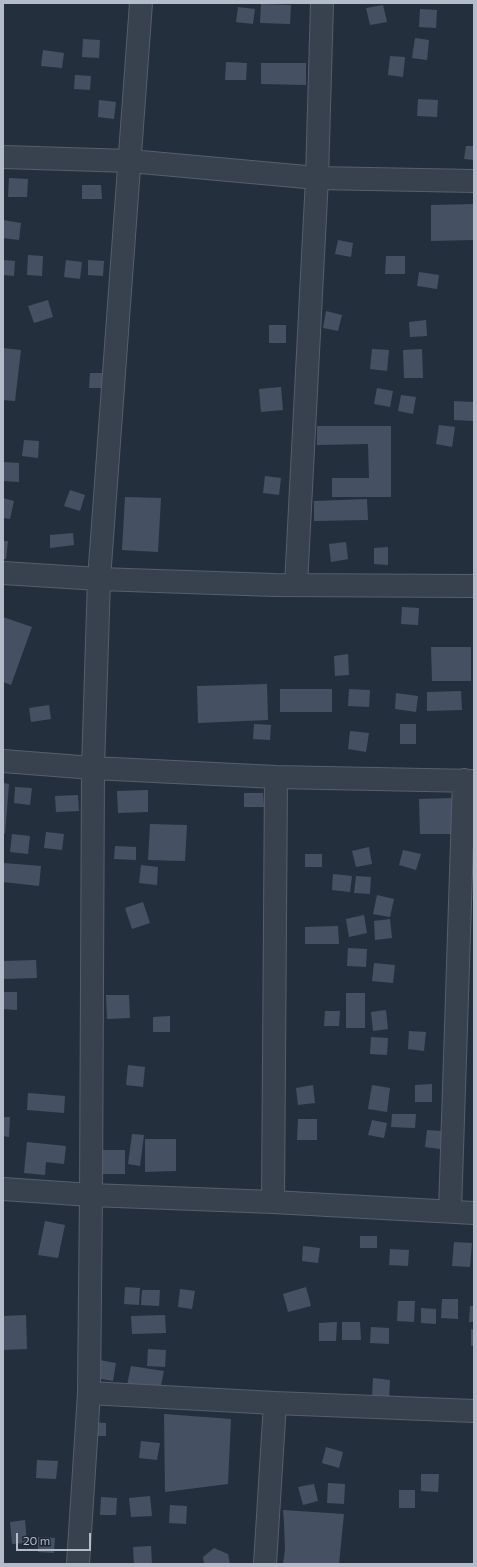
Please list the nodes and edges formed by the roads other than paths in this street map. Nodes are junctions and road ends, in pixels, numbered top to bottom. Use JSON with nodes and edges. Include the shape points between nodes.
{"nodes":[{"id":1,"x":141,"y":3,"type":"edge"},
{"id":2,"x":322,"y":3,"type":"edge"},
{"id":3,"x":3,"y":158,"type":"edge"},
{"id":4,"x":130,"y":161,"type":"junction"},
{"id":5,"x":317,"y":178,"type":"junction"},
{"id":6,"x":474,"y":181,"type":"edge"},
{"id":7,"x":3,"y":573,"type":"edge"},
{"id":8,"x":98,"y":579,"type":"junction"},
{"id":9,"x":296,"y":585,"type":"junction"},
{"id":10,"x":474,"y":586,"type":"edge"},
{"id":11,"x":3,"y":761,"type":"edge"},
{"id":12,"x":93,"y":768,"type":"junction"},
{"id":13,"x":276,"y":777,"type":"junction"},
{"id":14,"x":469,"y":780,"type":"edge"},
{"id":15,"x":3,"y":1189,"type":"edge"},
{"id":16,"x":91,"y":1195,"type":"junction"},
{"id":17,"x":273,"y":1202,"type":"junction"},
{"id":18,"x":450,"y":1212,"type":"junction"},
{"id":19,"x":474,"y":1213,"type":"edge"},
{"id":20,"x":89,"y":1393,"type":"junction"},
{"id":21,"x":275,"y":1403,"type":"junction"},
{"id":22,"x":474,"y":1411,"type":"edge"},
{"id":23,"x":78,"y":1564,"type":"edge"},
{"id":24,"x":265,"y":1564,"type":"edge"}],
"edges":[{"from":1,"to":4,"type":"street"},
{"from":2,"to":5,"type":"street"},
{"from":3,"to":4,"type":"street"},
{"from":4,"to":5,"type":"street"},
{"from":4,"to":8,"type":"street"},
{"from":5,"to":6,"type":"street"},
{"from":5,"to":9,"type":"street"},
{"from":7,"to":8,"type":"street"},
{"from":8,"to":9,"type":"street"},
{"from":8,"to":12,"type":"street"},
{"from":9,"to":10,"type":"street"},
{"from":11,"to":12,"type":"street"},
{"from":12,"to":13,"type":"street"},
{"from":12,"to":16,"type":"street"},
{"from":13,"to":14,"type":"street"},
{"from":13,"to":17,"type":"street"},
{"from":14,"to":18,"type":"street"},
{"from":15,"to":16,"type":"street"},
{"from":16,"to":17,"type":"street"},
{"from":16,"to":20,"type":"street"},
{"from":17,"to":18,"type":"street"},
{"from":18,"to":19,"type":"street"},
{"from":20,"to":21,"type":"street"},
{"from":20,"to":23,"type":"street"},
{"from":21,"to":22,"type":"street"},
{"from":21,"to":24,"type":"street"}]}
